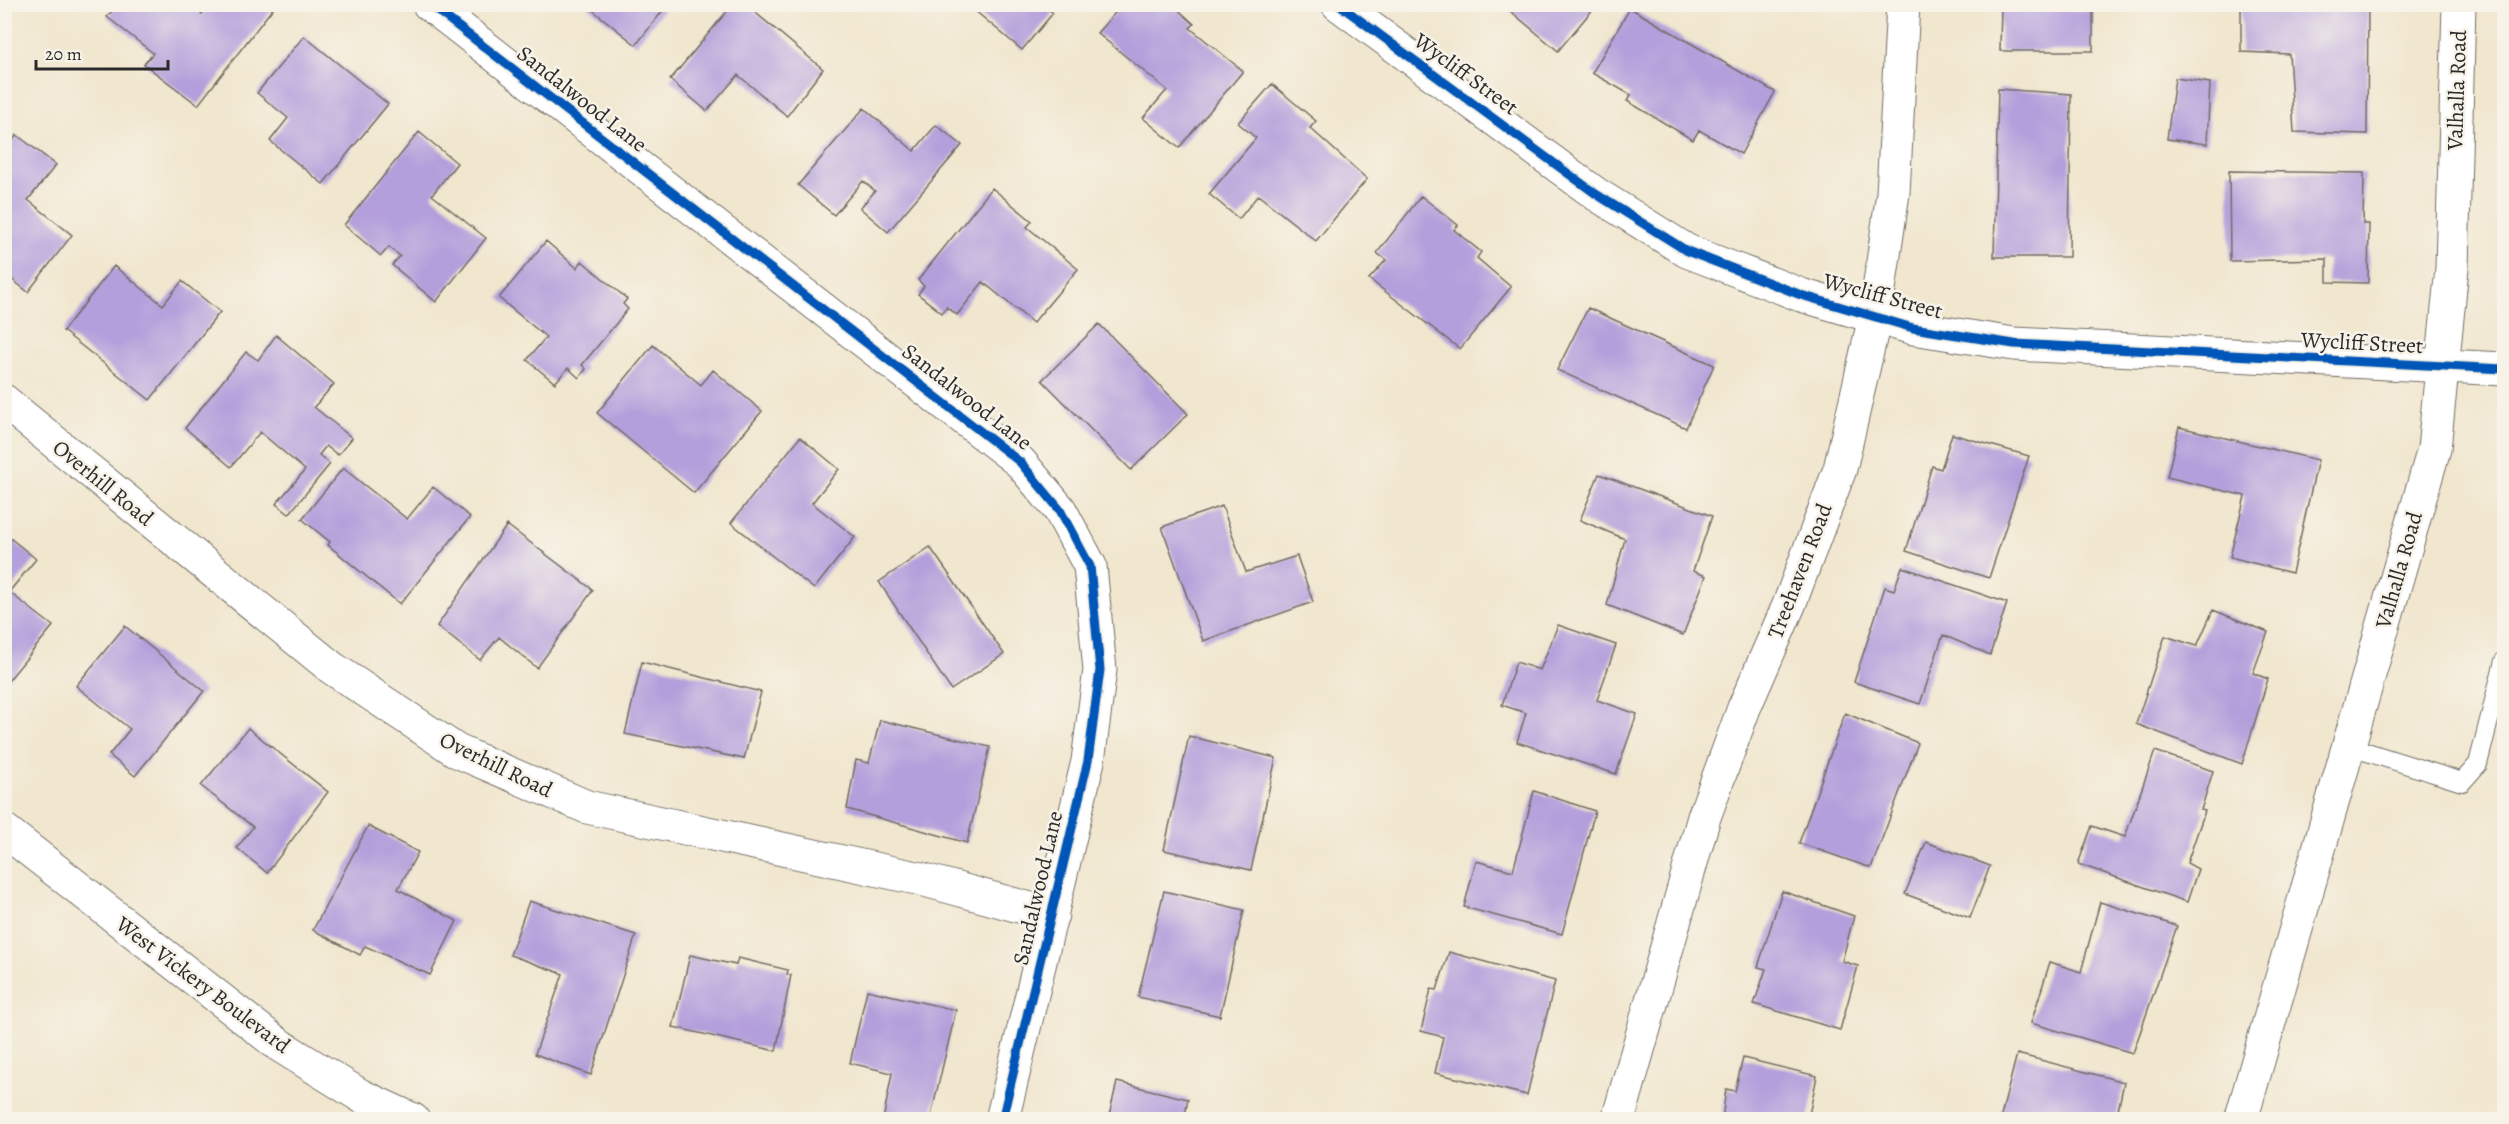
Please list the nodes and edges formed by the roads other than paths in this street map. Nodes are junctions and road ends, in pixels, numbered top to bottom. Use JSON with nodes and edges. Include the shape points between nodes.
{"nodes":[{"id":1,"x":429,"y":4,"type":"edge"},
{"id":2,"x":1338,"y":4,"type":"edge"},
{"id":3,"x":1903,"y":4,"type":"edge"},
{"id":4,"x":2459,"y":4,"type":"edge"},
{"id":5,"x":1875,"y":316,"type":"junction"},
{"id":6,"x":2442,"y":367,"type":"junction"},
{"id":7,"x":2505,"y":369,"type":"edge"},
{"id":8,"x":4,"y":401,"type":"edge"},
{"id":9,"x":2505,"y":661,"type":"edge"},
{"id":10,"x":2348,"y":746,"type":"junction"},
{"id":11,"x":4,"y":830,"type":"edge"},
{"id":12,"x":1052,"y":915,"type":"junction"},
{"id":13,"x":413,"y":1119,"type":"edge"},
{"id":14,"x":1002,"y":1119,"type":"edge"},
{"id":15,"x":1618,"y":1119,"type":"edge"},
{"id":16,"x":2241,"y":1119,"type":"edge"}],
"edges":[{"from":1,"to":12,"type":"street","name":"Sandalwood Lane","via":[[1020,462],[1060,510],[1090,566],[1100,670],[1088,761]]},
{"from":2,"to":5,"type":"street","name":"Wycliff Street","via":[[1596,194],[1687,251],[1801,295]]},
{"from":3,"to":5,"type":"street","name":"Treehaven Road","via":[[1893,193]]},
{"from":4,"to":6,"type":"street","name":"Valhalla Road","via":[[2452,268]]},
{"from":5,"to":6,"type":"street","name":"Wycliff Street","via":[[1913,328],[2014,344]]},
{"from":5,"to":15,"type":"street","name":"Treehaven Road","via":[[1840,469],[1789,605],[1743,708],[1704,817]]},
{"from":6,"to":7,"type":"street","name":"Wycliff Street"},
{"from":6,"to":10,"type":"street","name":"Valhalla Road","via":[[2434,449]]},
{"from":8,"to":12,"type":"street","name":"Overhill Road","via":[[332,668],[457,751],[587,807],[921,879]]},
{"from":9,"to":10,"type":"lane","via":[[2478,764],[2462,782]]},
{"from":10,"to":16,"type":"street","name":"Valhalla Road"},
{"from":11,"to":13,"type":"street","name":"West Vickery Boulevard","via":[[279,1045],[361,1096]]},
{"from":12,"to":14,"type":"street","name":"Sandalwood Lane"}]}
